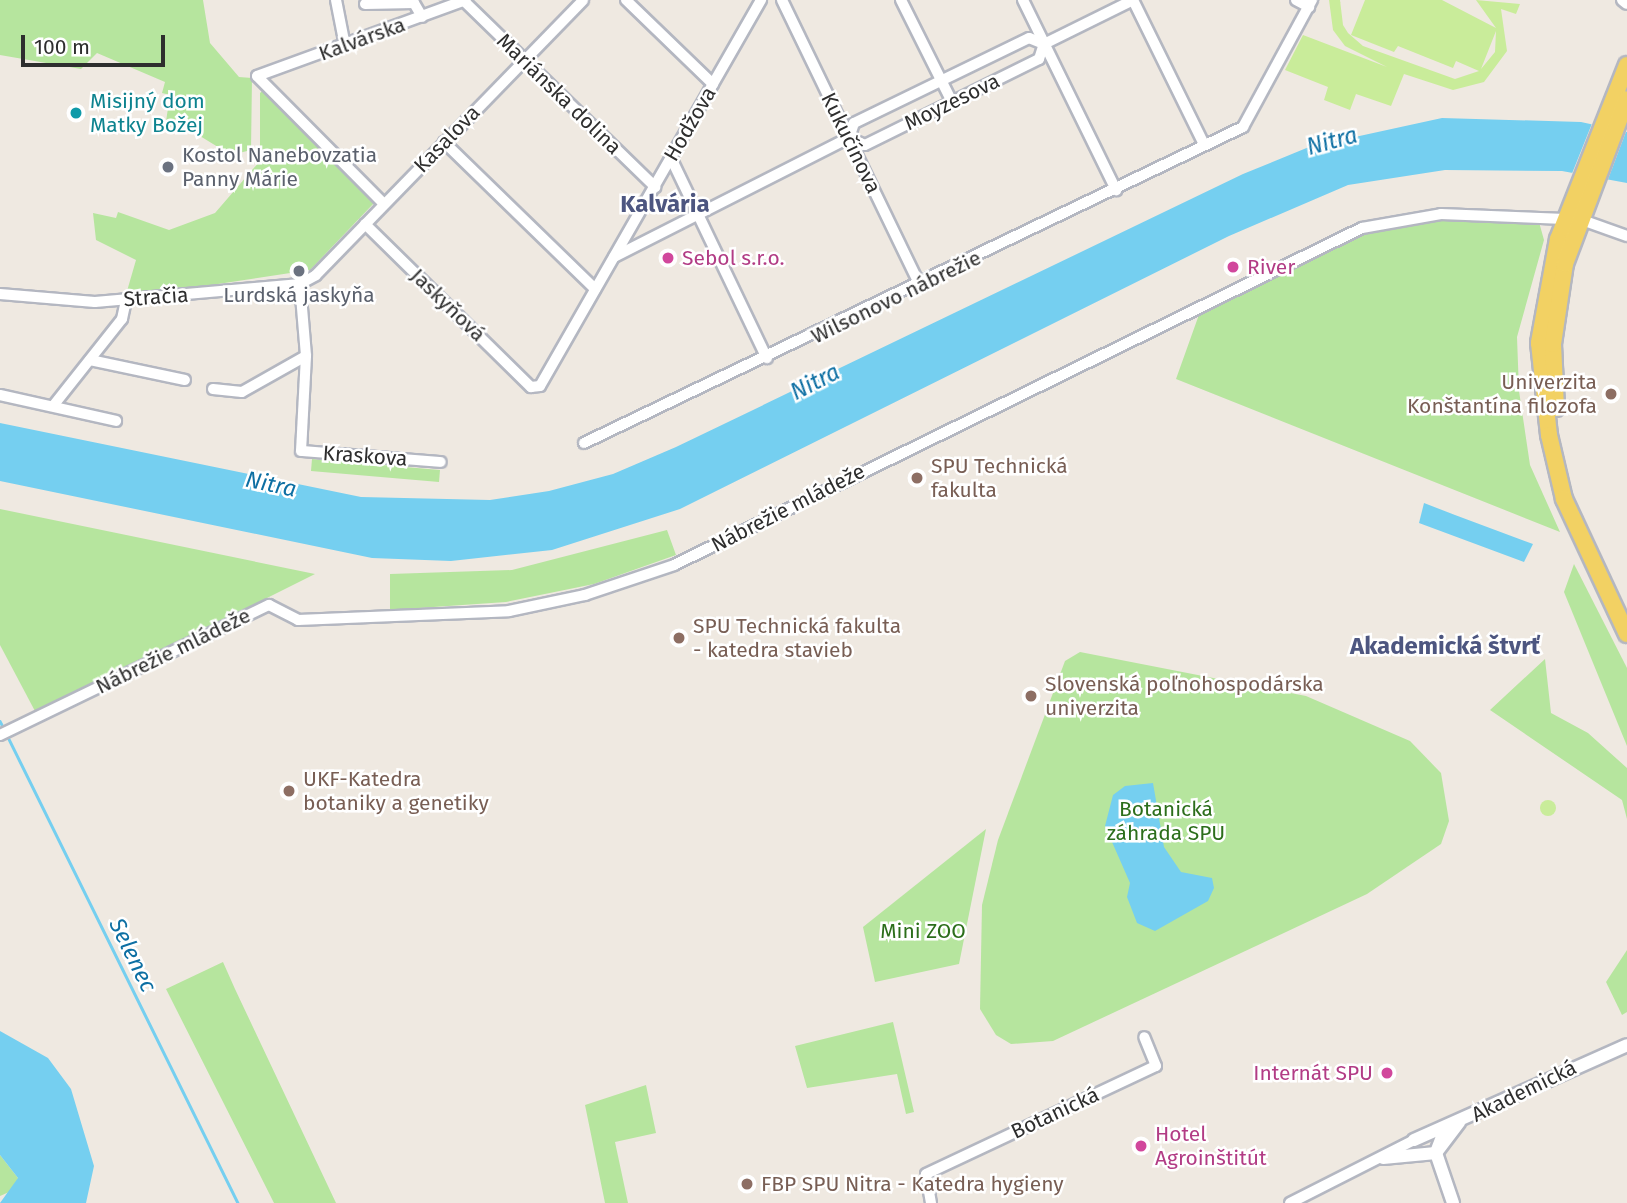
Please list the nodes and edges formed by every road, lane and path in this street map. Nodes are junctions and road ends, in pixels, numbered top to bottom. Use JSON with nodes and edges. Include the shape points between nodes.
{"nodes":[{"id":1,"x":336,"y":0,"type":"edge"},
{"id":2,"x":583,"y":0,"type":"edge"},
{"id":3,"x":626,"y":0,"type":"edge"},
{"id":4,"x":761,"y":0,"type":"edge"},
{"id":5,"x":782,"y":0,"type":"edge"},
{"id":6,"x":901,"y":0,"type":"edge"},
{"id":7,"x":1023,"y":0,"type":"edge"},
{"id":8,"x":1133,"y":0,"type":"edge"},
{"id":9,"x":1296,"y":0,"type":"edge"},
{"id":10,"x":1622,"y":0,"type":"edge"},
{"id":11,"x":465,"y":1,"type":"edge"},
{"id":12,"x":409,"y":2,"type":"edge"},
{"id":13,"x":365,"y":4,"type":"dead end"},
{"id":14,"x":1311,"y":4,"type":"edge"},
{"id":15,"x":1627,"y":4,"type":"edge"},
{"id":16,"x":422,"y":17,"type":"junction"},
{"id":17,"x":1044,"y":44,"type":"junction"},
{"id":18,"x":345,"y":46,"type":"junction"},
{"id":19,"x":524,"y":60,"type":"junction"},
{"id":20,"x":1627,"y":65,"type":"edge"},
{"id":21,"x":940,"y":81,"type":"junction"},
{"id":22,"x":713,"y":84,"type":"junction"},
{"id":23,"x":1627,"y":99,"type":"edge"},
{"id":24,"x":952,"y":103,"type":"junction"},
{"id":25,"x":1612,"y":119,"type":"junction"},
{"id":26,"x":849,"y":138,"type":"junction"},
{"id":27,"x":444,"y":142,"type":"junction"},
{"id":28,"x":1204,"y":144,"type":"junction"},
{"id":29,"x":671,"y":158,"type":"junction"},
{"id":30,"x":655,"y":187,"type":"junction"},
{"id":31,"x":1116,"y":190,"type":"junction"},
{"id":32,"x":384,"y":204,"type":"junction"},
{"id":33,"x":699,"y":212,"type":"junction"},
{"id":34,"x":1572,"y":219,"type":"junction"},
{"id":35,"x":365,"y":224,"type":"junction"},
{"id":36,"x":1627,"y":236,"type":"edge"},
{"id":37,"x":614,"y":257,"type":"junction"},
{"id":38,"x":305,"y":281,"type":"junction"},
{"id":39,"x":920,"y":285,"type":"junction"},
{"id":40,"x":595,"y":289,"type":"junction"},
{"id":41,"x":0,"y":294,"type":"edge"},
{"id":42,"x":126,"y":300,"type":"junction"},
{"id":43,"x":306,"y":356,"type":"junction"},
{"id":44,"x":767,"y":358,"type":"junction"},
{"id":45,"x":90,"y":360,"type":"junction"},
{"id":46,"x":185,"y":380,"type":"dead end"},
{"id":47,"x":531,"y":387,"type":"joint"},
{"id":48,"x":213,"y":389,"type":"dead end"},
{"id":49,"x":0,"y":395,"type":"edge"},
{"id":50,"x":53,"y":406,"type":"junction"},
{"id":51,"x":116,"y":421,"type":"dead end"},
{"id":52,"x":584,"y":443,"type":"dead end"},
{"id":53,"x":441,"y":462,"type":"dead end"},
{"id":54,"x":1627,"y":610,"type":"edge"},
{"id":55,"x":1627,"y":634,"type":"edge"},
{"id":56,"x":0,"y":735,"type":"edge"},
{"id":57,"x":1144,"y":1037,"type":"dead end"},
{"id":58,"x":1627,"y":1037,"type":"edge"},
{"id":59,"x":1627,"y":1045,"type":"edge"},
{"id":60,"x":1603,"y":1053,"type":"junction"},
{"id":61,"x":1460,"y":1122,"type":"junction"},
{"id":62,"x":1445,"y":1129,"type":"junction"},
{"id":63,"x":1414,"y":1140,"type":"junction"},
{"id":64,"x":1436,"y":1153,"type":"junction"},
{"id":65,"x":1415,"y":1156,"type":"junction"},
{"id":66,"x":1383,"y":1158,"type":"junction"},
{"id":67,"x":1439,"y":1171,"type":"junction"},
{"id":68,"x":931,"y":1203,"type":"edge"},
{"id":69,"x":1290,"y":1203,"type":"edge"},
{"id":70,"x":1453,"y":1203,"type":"edge"}],
"edges":[{"from":1,"to":18,"type":"street"},
{"from":2,"to":19,"type":"street","name":"Kasalova"},
{"from":3,"to":22,"type":"street"},
{"from":4,"to":22,"type":"street","name":"Hodžova"},
{"from":5,"to":26,"type":"street","name":"Kukučínova"},
{"from":6,"to":21,"type":"street"},
{"from":7,"to":17,"type":"street"},
{"from":8,"to":17,"type":"street","name":"Moyzesova"},
{"from":8,"to":28,"type":"street"},
{"from":9,"to":14,"type":"street"},
{"from":10,"to":15,"type":"street"},
{"from":11,"to":16,"type":"street","name":"Kalvárska"},
{"from":11,"to":19,"type":"street","name":"Mariánska dolina"},
{"from":12,"to":13,"type":"street"},
{"from":12,"to":16,"type":"street"},
{"from":14,"to":28,"type":"street","name":"Wilsonovo nábrežie","via":[[1243,127]]},
{"from":16,"to":18,"type":"street","name":"Kalvárska"},
{"from":17,"to":21,"type":"street","name":"Moyzesova","via":[[1029,38]]},
{"from":17,"to":24,"type":"street","name":"Moyzesova","via":[[1040,59]]},
{"from":17,"to":31,"type":"street"},
{"from":18,"to":32,"type":"street","name":"Kalvárska","via":[[257,76]]},
{"from":19,"to":27,"type":"street","name":"Kasalova"},
{"from":19,"to":30,"type":"street","name":"Mariánska dolina"},
{"from":20,"to":25,"type":"main road"},
{"from":21,"to":24,"type":"street"},
{"from":21,"to":26,"type":"street","name":"Moyzesova","via":[[854,123]]},
{"from":22,"to":29,"type":"street","name":"Hodžova"},
{"from":23,"to":25,"type":"main road"},
{"from":24,"to":26,"type":"street","name":"Moyzesova","via":[[865,145]]},
{"from":25,"to":34,"type":"main road"},
{"from":26,"to":33,"type":"street","name":"Moyzesova"},
{"from":26,"to":39,"type":"street","name":"Kukučínova"},
{"from":27,"to":32,"type":"street","name":"Kasalova"},
{"from":27,"to":40,"type":"street"},
{"from":28,"to":31,"type":"street","name":"Wilsonovo nábrežie"},
{"from":29,"to":30,"type":"street","name":"Hodžova"},
{"from":29,"to":33,"type":"street"},
{"from":30,"to":37,"type":"street","name":"Hodžova"},
{"from":31,"to":39,"type":"street","name":"Wilsonovo nábrežie"},
{"from":32,"to":35,"type":"street","name":"Kasalova"},
{"from":33,"to":37,"type":"street","name":"Moyzesova"},
{"from":33,"to":44,"type":"street"},
{"from":34,"to":36,"type":"street","name":"Nábrežie mládeže"},
{"from":34,"to":54,"type":"main road","via":[[1555,319],[1554,399],[1575,495]]},
{"from":34,"to":55,"type":"main road","via":[[1541,329],[1544,401],[1564,499]]},
{"from":34,"to":56,"type":"street","name":"Nábrežie mládeže","via":[[1441,214],[1362,228],[674,565],[509,611],[298,620],[269,605]]},
{"from":35,"to":38,"type":"street","name":"Kasalova"},
{"from":35,"to":47,"type":"street","name":"Jaskyňová"},
{"from":37,"to":40,"type":"street","name":"Hodžova"},
{"from":38,"to":42,"type":"street","name":"Stračia"},
{"from":38,"to":43,"type":"street","name":"Kraskova"},
{"from":39,"to":44,"type":"street","name":"Wilsonovo nábrežie"},
{"from":40,"to":47,"type":"street","name":"Hodžova","via":[[540,386]]},
{"from":41,"to":42,"type":"street","name":"Stračia"},
{"from":42,"to":45,"type":"street","via":[[122,319]]},
{"from":43,"to":48,"type":"street","via":[[242,392]]},
{"from":43,"to":53,"type":"street","name":"Kraskova","via":[[300,451]]},
{"from":44,"to":52,"type":"street","name":"Wilsonovo nábrežie"},
{"from":45,"to":46,"type":"street"},
{"from":45,"to":50,"type":"street"},
{"from":49,"to":50,"type":"street"},
{"from":50,"to":51,"type":"street"},
{"from":57,"to":68,"type":"street","name":"Botanická","via":[[1156,1066],[926,1174]]},
{"from":58,"to":60,"type":"street","name":"Akademická"},
{"from":59,"to":60,"type":"street","name":"Akademická"},
{"from":60,"to":61,"type":"street","name":"Akademická"},
{"from":61,"to":62,"type":"street","name":"Akademická"},
{"from":61,"to":64,"type":"street"},
{"from":62,"to":63,"type":"street","name":"Akademická"},
{"from":62,"to":64,"type":"street"},
{"from":63,"to":64,"type":"street"},
{"from":63,"to":66,"type":"street"},
{"from":64,"to":65,"type":"street"},
{"from":64,"to":67,"type":"street"},
{"from":65,"to":66,"type":"street"},
{"from":65,"to":67,"type":"street"},
{"from":66,"to":69,"type":"street"},
{"from":67,"to":70,"type":"street"}]}
